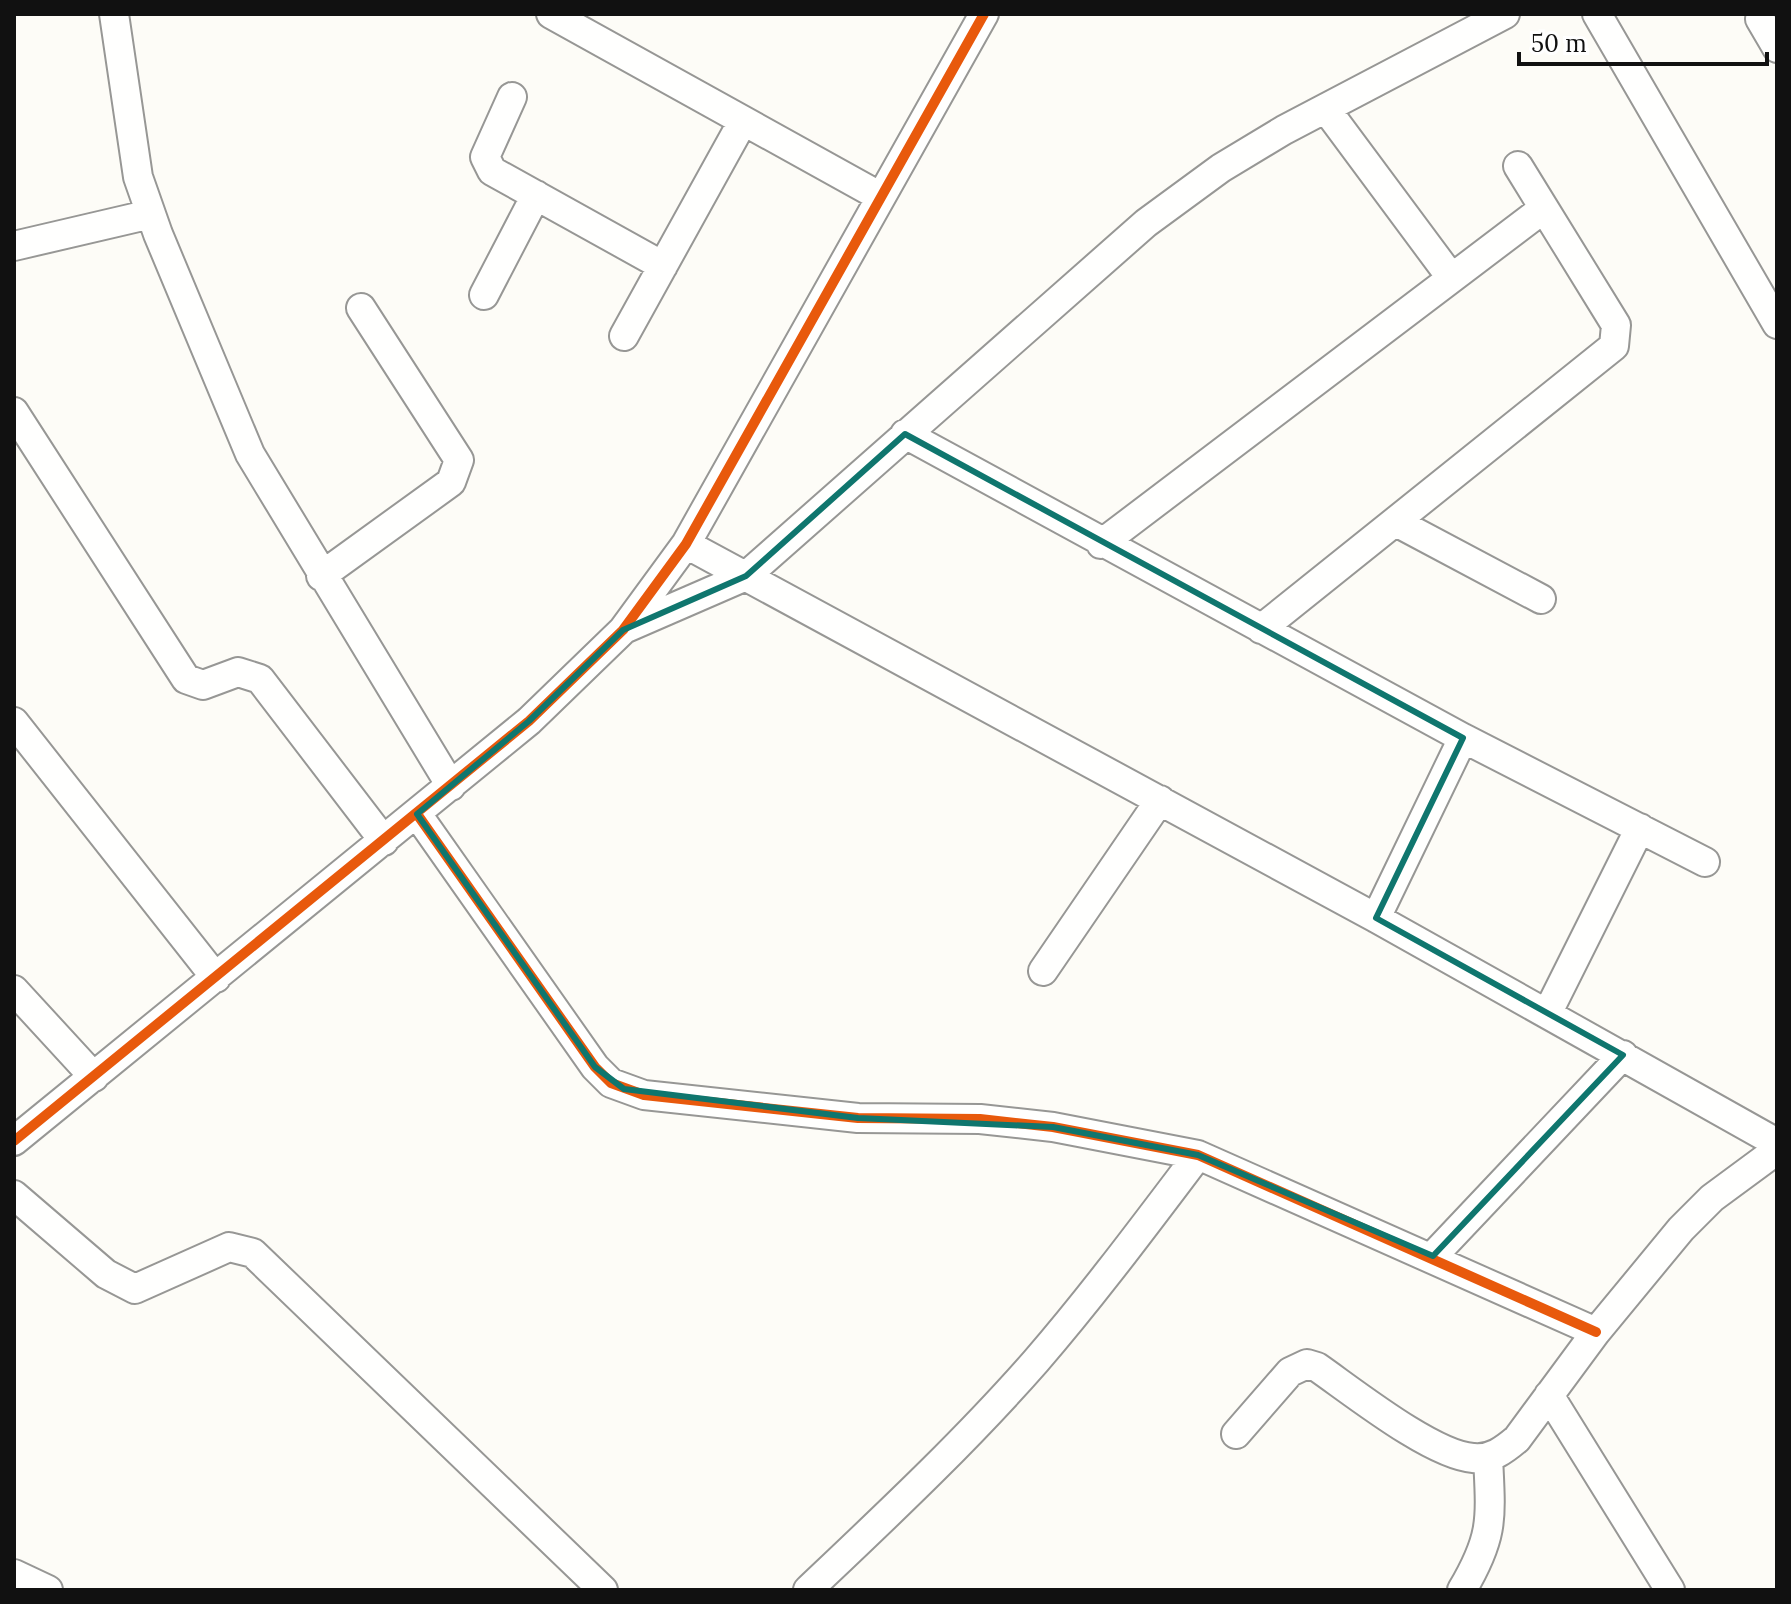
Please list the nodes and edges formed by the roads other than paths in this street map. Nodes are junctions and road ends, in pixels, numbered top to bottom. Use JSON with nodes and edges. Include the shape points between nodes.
{"nodes":[{"id":1,"x":114,"y":14,"type":"edge"},
{"id":2,"x":551,"y":14,"type":"edge"},
{"id":3,"x":984,"y":14,"type":"edge"},
{"id":4,"x":1505,"y":14,"type":"edge"},
{"id":5,"x":1597,"y":14,"type":"edge"},
{"id":6,"x":1760,"y":19,"type":"dead end"},
{"id":7,"x":1777,"y":48,"type":"edge"},
{"id":8,"x":512,"y":97,"type":"dead end"},
{"id":9,"x":1326,"y":109,"type":"junction"},
{"id":10,"x":743,"y":121,"type":"junction"},
{"id":11,"x":1518,"y":166,"type":"dead end"},
{"id":12,"x":536,"y":195,"type":"junction"},
{"id":13,"x":881,"y":197,"type":"junction"},
{"id":14,"x":1543,"y":209,"type":"junction"},
{"id":15,"x":151,"y":214,"type":"junction"},
{"id":16,"x":14,"y":246,"type":"edge"},
{"id":17,"x":663,"y":266,"type":"junction"},
{"id":18,"x":1450,"y":276,"type":"junction"},
{"id":19,"x":484,"y":295,"type":"dead end"},
{"id":20,"x":361,"y":308,"type":"dead end"},
{"id":21,"x":1777,"y":324,"type":"edge"},
{"id":22,"x":624,"y":336,"type":"dead end"},
{"id":23,"x":14,"y":412,"type":"edge"},
{"id":24,"x":905,"y":434,"type":"junction"},
{"id":25,"x":1396,"y":522,"type":"junction"},
{"id":26,"x":686,"y":544,"type":"junction"},
{"id":27,"x":1101,"y":544,"type":"junction"},
{"id":28,"x":321,"y":576,"type":"junction"},
{"id":29,"x":746,"y":576,"type":"junction"},
{"id":30,"x":1541,"y":599,"type":"dead end"},
{"id":31,"x":1261,"y":629,"type":"junction"},
{"id":32,"x":623,"y":630,"type":"junction"},
{"id":33,"x":14,"y":722,"type":"edge"},
{"id":34,"x":1463,"y":738,"type":"junction"},
{"id":35,"x":451,"y":786,"type":"junction"},
{"id":36,"x":1160,"y":800,"type":"junction"},
{"id":37,"x":417,"y":814,"type":"junction"},
{"id":38,"x":1640,"y":828,"type":"junction"},
{"id":39,"x":384,"y":841,"type":"junction"},
{"id":40,"x":1705,"y":862,"type":"dead end"},
{"id":41,"x":1376,"y":918,"type":"junction"},
{"id":42,"x":1043,"y":971,"type":"dead end"},
{"id":43,"x":216,"y":978,"type":"junction"},
{"id":44,"x":14,"y":990,"type":"edge"},
{"id":45,"x":1548,"y":1012,"type":"junction"},
{"id":46,"x":1623,"y":1055,"type":"junction"},
{"id":47,"x":94,"y":1077,"type":"junction"},
{"id":48,"x":14,"y":1141,"type":"edge"},
{"id":49,"x":1777,"y":1143,"type":"edge"},
{"id":50,"x":1777,"y":1150,"type":"edge"},
{"id":51,"x":1198,"y":1155,"type":"junction"},
{"id":52,"x":14,"y":1195,"type":"edge"},
{"id":53,"x":1433,"y":1256,"type":"junction"},
{"id":54,"x":1596,"y":1332,"type":"junction"},
{"id":55,"x":1549,"y":1395,"type":"junction"},
{"id":56,"x":1236,"y":1434,"type":"dead end"},
{"id":57,"x":1488,"y":1457,"type":"junction"},
{"id":58,"x":14,"y":1574,"type":"edge"},
{"id":59,"x":48,"y":1590,"type":"edge"},
{"id":60,"x":603,"y":1590,"type":"edge"},
{"id":61,"x":808,"y":1590,"type":"edge"},
{"id":62,"x":1462,"y":1590,"type":"edge"},
{"id":63,"x":1670,"y":1590,"type":"edge"}],
"edges":[{"from":1,"to":15,"type":"street","via":[[130,136]]},
{"from":2,"to":10,"type":"street"},
{"from":3,"to":13,"type":"street"},
{"from":4,"to":9,"type":"street"},
{"from":5,"to":21,"type":"street"},
{"from":6,"to":7,"type":"street"},
{"from":8,"to":12,"type":"street","via":[[485,157],[492,171]]},
{"from":9,"to":18,"type":"street"},
{"from":9,"to":24,"type":"street","via":[[1221,168],[1146,223]]},
{"from":10,"to":13,"type":"street"},
{"from":10,"to":17,"type":"street"},
{"from":11,"to":14,"type":"street"},
{"from":12,"to":17,"type":"street"},
{"from":12,"to":19,"type":"street"},
{"from":13,"to":26,"type":"street"},
{"from":14,"to":18,"type":"street"},
{"from":14,"to":25,"type":"street","via":[[1616,325],[1614,346]]},
{"from":15,"to":16,"type":"street"},
{"from":15,"to":28,"type":"street","via":[[250,454]]},
{"from":17,"to":22,"type":"street"},
{"from":18,"to":27,"type":"street"},
{"from":20,"to":28,"type":"street","via":[[459,460],[451,482]]},
{"from":23,"to":39,"type":"street","via":[[186,679],[203,685],[238,672],[260,679]]},
{"from":24,"to":27,"type":"street"},
{"from":24,"to":29,"type":"street"},
{"from":25,"to":30,"type":"street"},
{"from":25,"to":31,"type":"street"},
{"from":26,"to":29,"type":"street"},
{"from":26,"to":32,"type":"street"},
{"from":27,"to":31,"type":"street"},
{"from":28,"to":35,"type":"street"},
{"from":29,"to":32,"type":"street"},
{"from":29,"to":36,"type":"street"},
{"from":31,"to":34,"type":"street"},
{"from":32,"to":35,"type":"street","via":[[529,721]]},
{"from":33,"to":43,"type":"street"},
{"from":34,"to":38,"type":"street"},
{"from":34,"to":41,"type":"street"},
{"from":35,"to":37,"type":"street"},
{"from":36,"to":41,"type":"street"},
{"from":36,"to":42,"type":"street"},
{"from":37,"to":39,"type":"street"},
{"from":37,"to":51,"type":"street","via":[[595,1067],[624,1089],[858,1118],[980,1119],[1053,1127]]},
{"from":38,"to":40,"type":"street"},
{"from":38,"to":45,"type":"street"},
{"from":39,"to":43,"type":"street"},
{"from":41,"to":45,"type":"street"},
{"from":43,"to":47,"type":"street"},
{"from":44,"to":47,"type":"street"},
{"from":45,"to":46,"type":"street"},
{"from":46,"to":49,"type":"street"},
{"from":46,"to":53,"type":"street"},
{"from":47,"to":48,"type":"street"},
{"from":50,"to":54,"type":"street","via":[[1712,1198],[1681,1229]]},
{"from":51,"to":53,"type":"street"},
{"from":51,"to":61,"type":"street","via":[[1034,1363],[943,1462]]},
{"from":52,"to":60,"type":"street","via":[[106,1274],[135,1289],[229,1247],[253,1253]]},
{"from":53,"to":54,"type":"street"},
{"from":54,"to":55,"type":"street"},
{"from":55,"to":57,"type":"street","via":[[1517,1439]]},
{"from":55,"to":63,"type":"street"},
{"from":56,"to":57,"type":"street","via":[[1290,1372],[1307,1364],[1439,1446],[1471,1458]]},
{"from":57,"to":62,"type":"street","via":[[1490,1532]]},
{"from":58,"to":59,"type":"street"}]}
